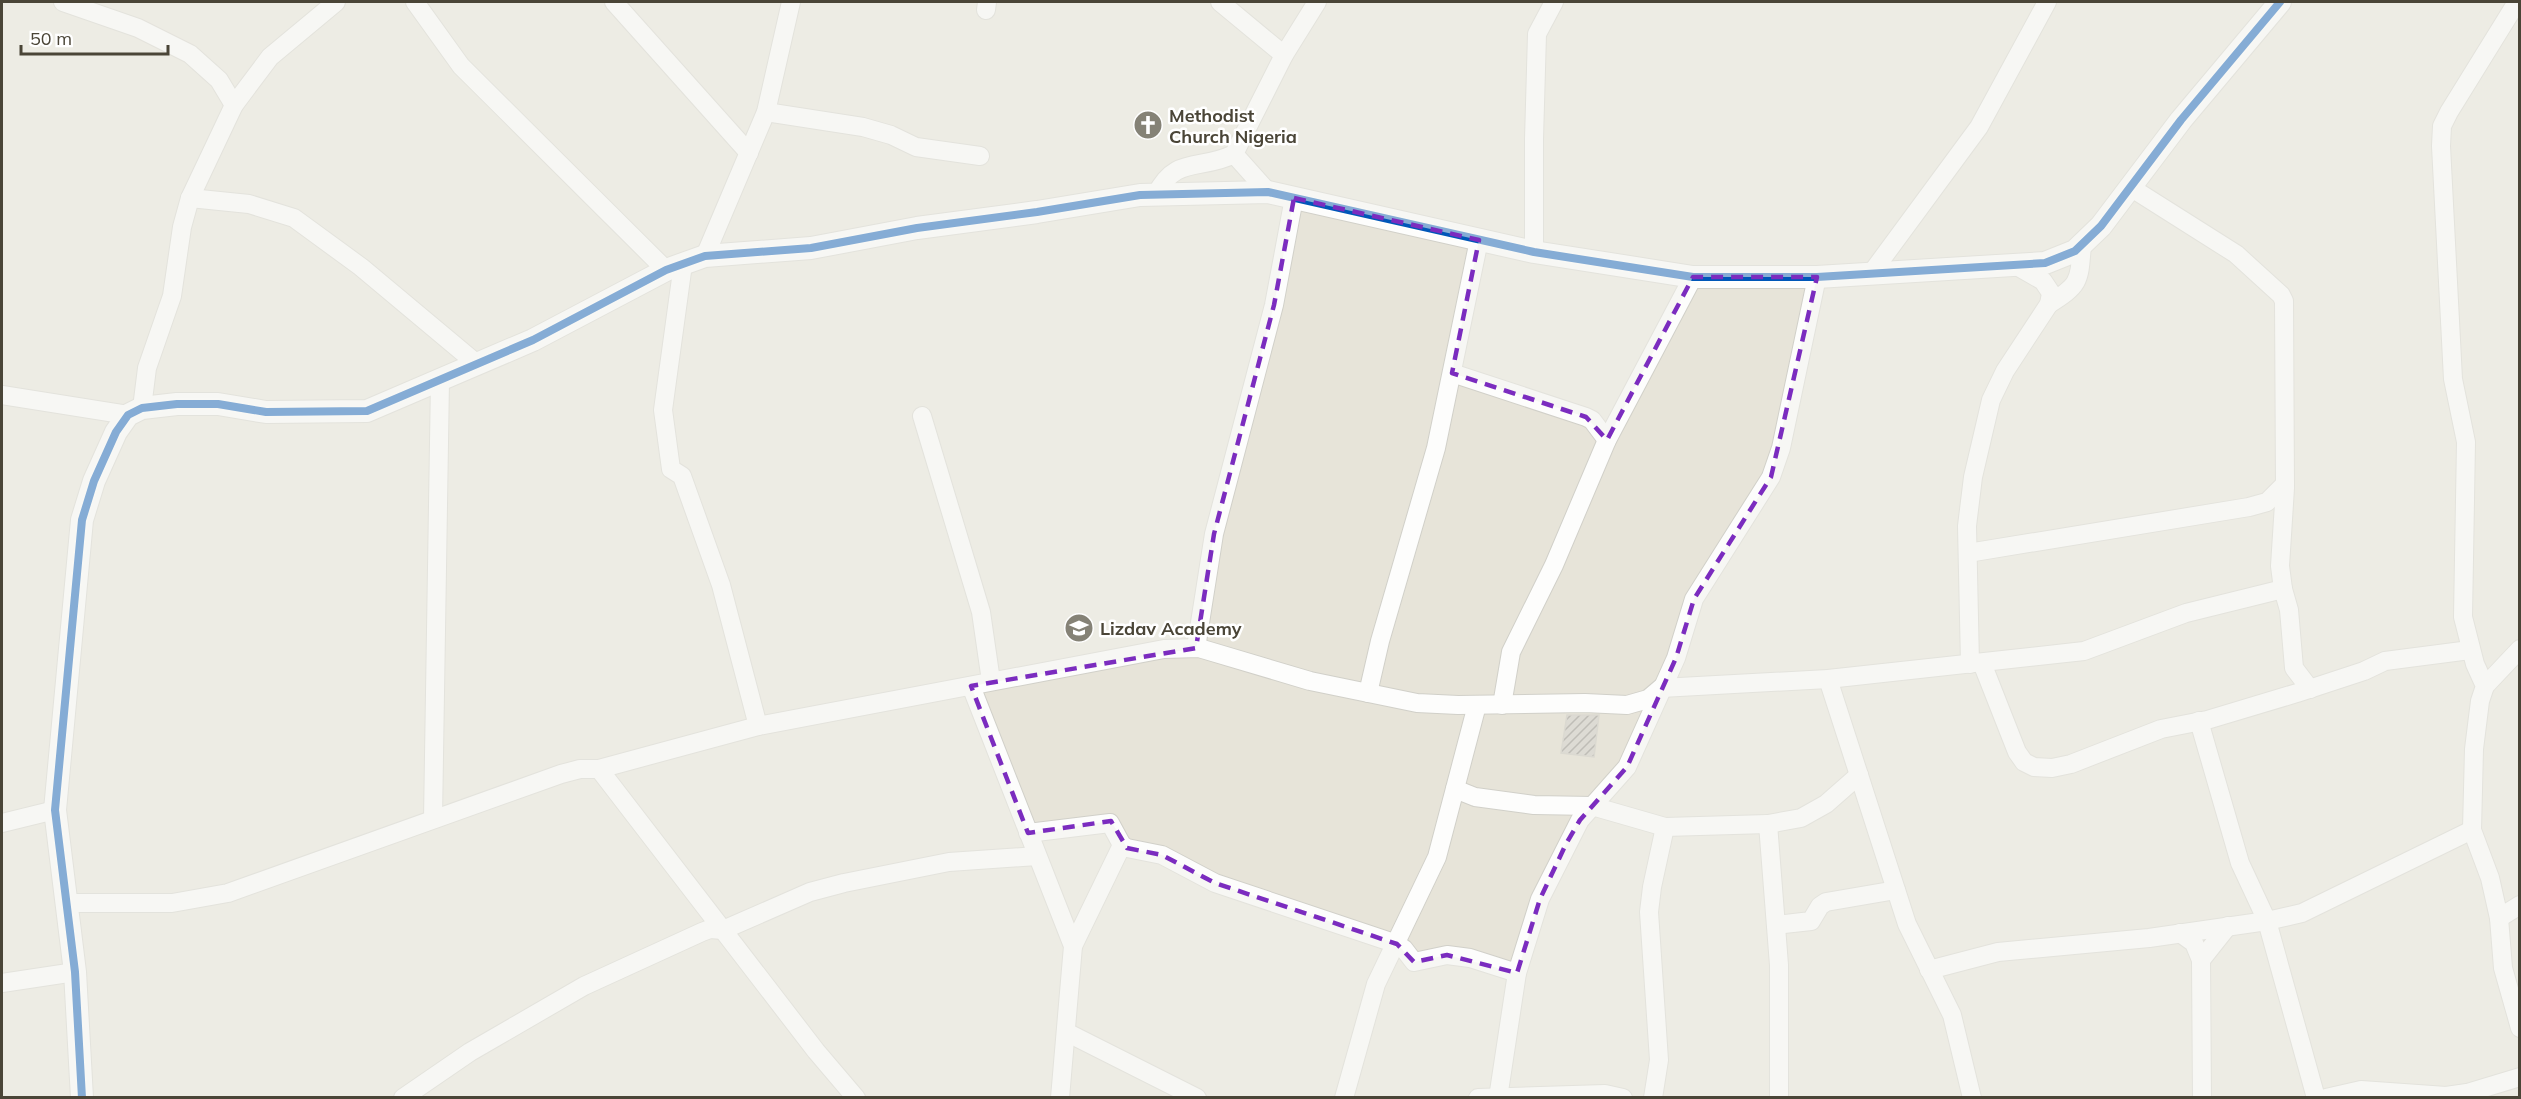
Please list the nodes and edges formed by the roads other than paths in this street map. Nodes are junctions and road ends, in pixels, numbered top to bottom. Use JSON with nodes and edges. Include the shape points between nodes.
{"nodes":[{"id":1,"x":63,"y":2,"type":"edge"},
{"id":2,"x":336,"y":2,"type":"edge"},
{"id":3,"x":415,"y":2,"type":"edge"},
{"id":4,"x":614,"y":2,"type":"edge"},
{"id":5,"x":791,"y":2,"type":"edge"},
{"id":6,"x":1220,"y":2,"type":"edge"},
{"id":7,"x":1317,"y":2,"type":"edge"},
{"id":8,"x":1554,"y":2,"type":"edge"},
{"id":9,"x":2280,"y":2,"type":"edge"},
{"id":10,"x":2517,"y":2,"type":"edge"},
{"id":11,"x":2039,"y":4,"type":"edge"},
{"id":12,"x":1284,"y":55,"type":"junction"},
{"id":13,"x":234,"y":105,"type":"junction"},
{"id":14,"x":766,"y":112,"type":"junction"},
{"id":15,"x":749,"y":153,"type":"junction"},
{"id":16,"x":1234,"y":154,"type":"junction"},
{"id":17,"x":980,"y":156,"type":"dead end"},
{"id":18,"x":2130,"y":187,"type":"junction"},
{"id":19,"x":1268,"y":192,"type":"junction"},
{"id":20,"x":1156,"y":195,"type":"junction"},
{"id":21,"x":190,"y":198,"type":"junction"},
{"id":22,"x":1294,"y":198,"type":"junction"},
{"id":23,"x":1479,"y":240,"type":"junction"},
{"id":24,"x":2082,"y":244,"type":"junction"},
{"id":25,"x":1534,"y":252,"type":"junction"},
{"id":26,"x":705,"y":256,"type":"junction"},
{"id":27,"x":2015,"y":265,"type":"junction"},
{"id":28,"x":674,"y":267,"type":"junction"},
{"id":29,"x":1870,"y":274,"type":"junction"},
{"id":30,"x":1692,"y":277,"type":"junction"},
{"id":31,"x":1817,"y":277,"type":"junction"},
{"id":32,"x":2049,"y":304,"type":"junction"},
{"id":33,"x":477,"y":364,"type":"junction"},
{"id":34,"x":1452,"y":373,"type":"junction"},
{"id":35,"x":440,"y":380,"type":"junction"},
{"id":36,"x":2,"y":395,"type":"edge"},
{"id":37,"x":135,"y":411,"type":"junction"},
{"id":38,"x":922,"y":416,"type":"dead end"},
{"id":39,"x":1607,"y":440,"type":"junction"},
{"id":40,"x":2285,"y":484,"type":"junction"},
{"id":41,"x":1968,"y":553,"type":"junction"},
{"id":42,"x":2283,"y":589,"type":"junction"},
{"id":43,"x":1196,"y":648,"type":"junction"},
{"id":44,"x":2520,"y":649,"type":"edge"},
{"id":45,"x":2470,"y":650,"type":"junction"},
{"id":46,"x":1976,"y":664,"type":"junction"},
{"id":47,"x":2294,"y":668,"type":"junction"},
{"id":48,"x":1828,"y":679,"type":"junction"},
{"id":49,"x":992,"y":681,"type":"junction"},
{"id":50,"x":971,"y":686,"type":"junction"},
{"id":51,"x":2485,"y":686,"type":"junction"},
{"id":52,"x":1661,"y":688,"type":"junction"},
{"id":53,"x":2310,"y":689,"type":"junction"},
{"id":54,"x":1368,"y":693,"type":"junction"},
{"id":55,"x":2283,"y":697,"type":"junction"},
{"id":56,"x":1477,"y":705,"type":"junction"},
{"id":57,"x":1502,"y":705,"type":"junction"},
{"id":58,"x":2199,"y":722,"type":"junction"},
{"id":59,"x":758,"y":726,"type":"junction"},
{"id":60,"x":598,"y":769,"type":"junction"},
{"id":61,"x":1859,"y":775,"type":"junction"},
{"id":62,"x":1455,"y":789,"type":"junction"},
{"id":63,"x":1592,"y":806,"type":"junction"},
{"id":64,"x":55,"y":810,"type":"junction"},
{"id":65,"x":433,"y":819,"type":"junction"},
{"id":66,"x":2,"y":823,"type":"edge"},
{"id":67,"x":1768,"y":824,"type":"junction"},
{"id":68,"x":1665,"y":827,"type":"junction"},
{"id":69,"x":2472,"y":830,"type":"junction"},
{"id":70,"x":1028,"y":833,"type":"junction"},
{"id":71,"x":1122,"y":845,"type":"junction"},
{"id":72,"x":1036,"y":856,"type":"junction"},
{"id":73,"x":1896,"y":890,"type":"junction"},
{"id":74,"x":67,"y":903,"type":"junction"},
{"id":75,"x":2520,"y":905,"type":"edge"},
{"id":76,"x":2499,"y":918,"type":"junction"},
{"id":77,"x":2267,"y":921,"type":"junction"},
{"id":78,"x":1776,"y":925,"type":"junction"},
{"id":79,"x":2228,"y":926,"type":"junction"},
{"id":80,"x":723,"y":930,"type":"junction"},
{"id":81,"x":2180,"y":933,"type":"junction"},
{"id":82,"x":1397,"y":944,"type":"junction"},
{"id":83,"x":1073,"y":946,"type":"junction"},
{"id":84,"x":2201,"y":960,"type":"junction"},
{"id":85,"x":1929,"y":970,"type":"junction"},
{"id":86,"x":75,"y":972,"type":"junction"},
{"id":87,"x":1517,"y":973,"type":"junction"},
{"id":88,"x":2,"y":984,"type":"edge"},
{"id":89,"x":2520,"y":1028,"type":"edge"},
{"id":90,"x":1066,"y":1032,"type":"junction"},
{"id":91,"x":2520,"y":1077,"type":"edge"},
{"id":92,"x":856,"y":1097,"type":"edge"},
{"id":93,"x":1499,"y":1097,"type":"edge"},
{"id":94,"x":82,"y":1098,"type":"edge"},
{"id":95,"x":403,"y":1098,"type":"edge"},
{"id":96,"x":1060,"y":1098,"type":"edge"},
{"id":97,"x":1197,"y":1098,"type":"edge"},
{"id":98,"x":1344,"y":1098,"type":"edge"},
{"id":99,"x":1478,"y":1098,"type":"edge"},
{"id":100,"x":1623,"y":1098,"type":"edge"},
{"id":101,"x":1653,"y":1098,"type":"edge"},
{"id":102,"x":1779,"y":1098,"type":"edge"},
{"id":103,"x":1972,"y":1098,"type":"edge"},
{"id":104,"x":2202,"y":1098,"type":"edge"},
{"id":105,"x":2316,"y":1098,"type":"edge"},
{"id":106,"x":2326,"y":1098,"type":"edge"}],
"edges":[{"from":1,"to":13,"type":"street","via":[[138,27],[190,54],[219,80]]},
{"from":2,"to":13,"type":"street","via":[[270,57]]},
{"from":3,"to":28,"type":"street","via":[[461,66]]},
{"from":4,"to":15,"type":"street"},
{"from":5,"to":14,"type":"street"},
{"from":6,"to":12,"type":"street"},
{"from":7,"to":12,"type":"street"},
{"from":8,"to":25,"type":"street","via":[[1537,34]]},
{"from":9,"to":18,"type":"street"},
{"from":10,"to":45,"type":"street","via":[[2442,126],[2453,379],[2466,442],[2463,617]]},
{"from":11,"to":29,"type":"street","via":[[1979,127]]},
{"from":12,"to":16,"type":"street"},
{"from":13,"to":21,"type":"street"},
{"from":14,"to":15,"type":"street"},
{"from":14,"to":17,"type":"street","via":[[863,127],[916,147]]},
{"from":15,"to":26,"type":"street"},
{"from":16,"to":19,"type":"street"},
{"from":16,"to":20,"type":"street","via":[[1218,162],[1180,168],[1164,179]]},
{"from":18,"to":24,"type":"street"},
{"from":18,"to":40,"type":"street","via":[[2236,254],[2281,295],[2286,309]]},
{"from":19,"to":20,"type":"street"},
{"from":19,"to":22,"type":"street"},
{"from":20,"to":26,"type":"street","via":[[917,228],[811,248]]},
{"from":21,"to":33,"type":"street","via":[[249,204],[294,218],[361,267]]},
{"from":21,"to":37,"type":"street","via":[[172,296]]},
{"from":22,"to":23,"type":"street"},
{"from":22,"to":43,"type":"street","via":[[1274,305],[1214,534]]},
{"from":23,"to":25,"type":"street"},
{"from":23,"to":34,"type":"street"},
{"from":24,"to":27,"type":"street","via":[[2075,251],[2045,263]]},
{"from":24,"to":32,"type":"street","via":[[2080,270],[2073,290]]},
{"from":25,"to":30,"type":"street"},
{"from":26,"to":28,"type":"street"},
{"from":27,"to":29,"type":"street"},
{"from":27,"to":32,"type":"street","via":[[2043,281],[2051,293]]},
{"from":28,"to":33,"type":"street","via":[[533,340]]},
{"from":28,"to":59,"type":"street","via":[[663,410],[671,469],[682,476],[721,585]]},
{"from":29,"to":31,"type":"street"},
{"from":30,"to":31,"type":"street"},
{"from":30,"to":39,"type":"street"},
{"from":31,"to":52,"type":"street","via":[[1781,448],[1771,477],[1694,599],[1676,658]]},
{"from":32,"to":41,"type":"street","via":[[2005,371],[1991,400],[1973,477]]},
{"from":33,"to":35,"type":"street"},
{"from":34,"to":39,"type":"street","via":[[1586,417]]},
{"from":34,"to":54,"type":"street","via":[[1436,448]]},
{"from":35,"to":37,"type":"street","via":[[367,411],[266,412],[218,404],[177,404]]},
{"from":35,"to":65,"type":"street"},
{"from":36,"to":37,"type":"street"},
{"from":37,"to":64,"type":"street","via":[[110,444],[82,520]]},
{"from":38,"to":49,"type":"street","via":[[981,612]]},
{"from":39,"to":57,"type":"street","via":[[1554,565],[1511,652]]},
{"from":40,"to":41,"type":"street","via":[[2267,502],[2249,507]]},
{"from":40,"to":42,"type":"street","via":[[2280,566]]},
{"from":41,"to":46,"type":"street"},
{"from":42,"to":46,"type":"street","via":[[2186,613],[2084,651]]},
{"from":42,"to":47,"type":"street","via":[[2289,610]]},
{"from":43,"to":49,"type":"street","via":[[1164,649]]},
{"from":43,"to":54,"type":"street","via":[[1310,681]]},
{"from":44,"to":51,"type":"street"},
{"from":45,"to":51,"type":"street"},
{"from":45,"to":53,"type":"street","via":[[2395,659]]},
{"from":46,"to":48,"type":"street"},
{"from":46,"to":58,"type":"street","via":[[2017,752],[2034,767],[2071,764],[2161,729]]},
{"from":47,"to":53,"type":"street"},
{"from":47,"to":55,"type":"street"},
{"from":48,"to":52,"type":"street"},
{"from":48,"to":61,"type":"street"},
{"from":49,"to":50,"type":"street"},
{"from":50,"to":59,"type":"street"},
{"from":50,"to":70,"type":"street"},
{"from":51,"to":69,"type":"street","via":[[2474,749]]},
{"from":52,"to":57,"type":"street","via":[[1648,699],[1627,705]]},
{"from":52,"to":63,"type":"street","via":[[1627,767]]},
{"from":53,"to":55,"type":"street"},
{"from":54,"to":56,"type":"street","via":[[1417,703]]},
{"from":55,"to":58,"type":"street"},
{"from":56,"to":57,"type":"street"},
{"from":56,"to":62,"type":"street"},
{"from":58,"to":77,"type":"street","via":[[2240,863]]},
{"from":59,"to":60,"type":"street"},
{"from":60,"to":65,"type":"street","via":[[561,774]]},
{"from":60,"to":80,"type":"street"},
{"from":61,"to":67,"type":"street","via":[[1802,819]]},
{"from":61,"to":73,"type":"street"},
{"from":62,"to":63,"type":"street","via":[[1534,805]]},
{"from":62,"to":82,"type":"street","via":[[1437,857]]},
{"from":63,"to":68,"type":"street"},
{"from":63,"to":87,"type":"street","via":[[1566,843],[1540,899]]},
{"from":64,"to":66,"type":"street"},
{"from":64,"to":74,"type":"street"},
{"from":65,"to":74,"type":"street","via":[[228,893],[172,903]]},
{"from":67,"to":68,"type":"street"},
{"from":67,"to":78,"type":"street"},
{"from":68,"to":101,"type":"street","via":[[1649,912],[1659,1060]]},
{"from":69,"to":76,"type":"street","via":[[2490,878]]},
{"from":69,"to":77,"type":"street","via":[[2302,913]]},
{"from":70,"to":71,"type":"street","via":[[1104,822],[1114,828]]},
{"from":70,"to":72,"type":"street"},
{"from":71,"to":82,"type":"street","via":[[1162,855],[1215,883]]},
{"from":71,"to":83,"type":"street"},
{"from":72,"to":80,"type":"street","via":[[949,862],[844,883],[810,892]]},
{"from":72,"to":83,"type":"street"},
{"from":73,"to":78,"type":"street","via":[[1826,902],[1811,921]]},
{"from":73,"to":85,"type":"street"},
{"from":74,"to":86,"type":"street"},
{"from":75,"to":76,"type":"street"},
{"from":76,"to":89,"type":"street","via":[[2503,968]]},
{"from":77,"to":79,"type":"street"},
{"from":77,"to":105,"type":"street"},
{"from":78,"to":102,"type":"street"},
{"from":79,"to":81,"type":"street"},
{"from":79,"to":84,"type":"street"},
{"from":80,"to":92,"type":"street"},
{"from":80,"to":95,"type":"street","via":[[702,932],[584,986],[470,1052]]},
{"from":81,"to":84,"type":"street","via":[[2194,943]]},
{"from":81,"to":85,"type":"street","via":[[1998,952]]},
{"from":82,"to":87,"type":"street","via":[[1414,962],[1458,956]]},
{"from":82,"to":98,"type":"street","via":[[1376,984]]},
{"from":83,"to":90,"type":"street"},
{"from":84,"to":104,"type":"street"},
{"from":85,"to":103,"type":"street","via":[[1952,1015]]},
{"from":86,"to":88,"type":"street"},
{"from":86,"to":94,"type":"street"},
{"from":87,"to":93,"type":"street"},
{"from":90,"to":96,"type":"street"},
{"from":90,"to":97,"type":"street"},
{"from":91,"to":106,"type":"street","via":[[2446,1096],[2361,1090]]},
{"from":93,"to":99,"type":"street"},
{"from":93,"to":100,"type":"street","via":[[1605,1094]]}]}
